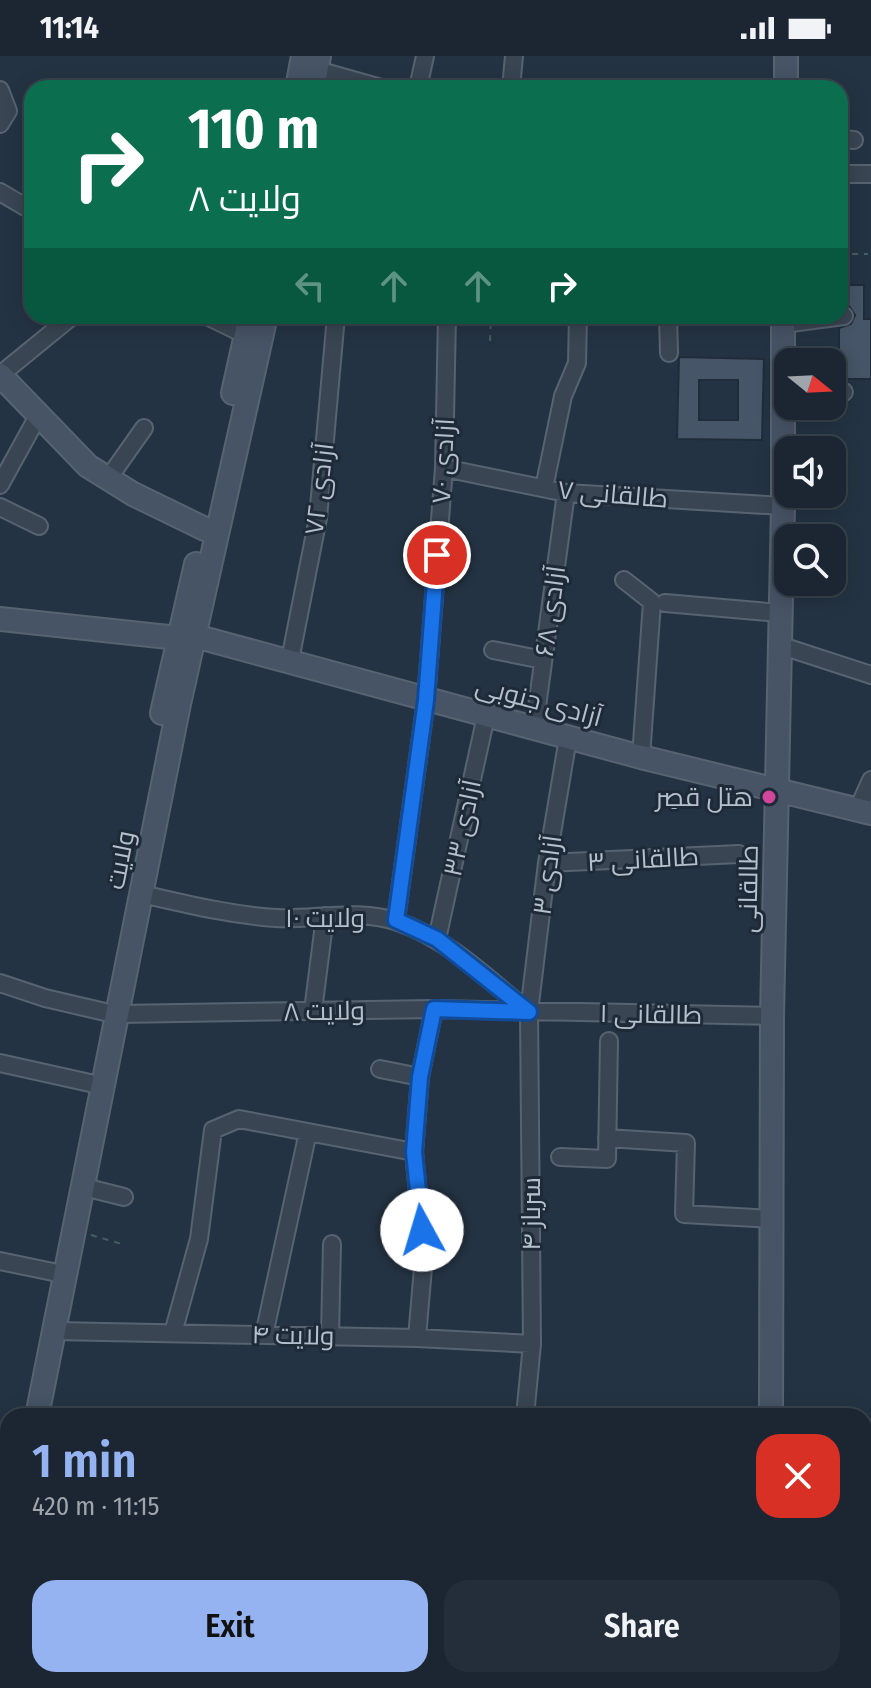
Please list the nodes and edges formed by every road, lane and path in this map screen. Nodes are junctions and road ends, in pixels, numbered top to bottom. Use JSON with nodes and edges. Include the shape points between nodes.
{"nodes":[{"id":1,"x":425,"y":56,"type":"edge"},
{"id":2,"x":514,"y":56,"type":"edge"},
{"id":3,"x":786,"y":56,"type":"edge"},
{"id":4,"x":313,"y":68,"type":"edge"},
{"id":5,"x":354,"y":80,"type":"edge"},
{"id":6,"x":420,"y":80,"type":"edge"},
{"id":7,"x":512,"y":80,"type":"edge"},
{"id":8,"x":786,"y":80,"type":"edge"},
{"id":9,"x":0,"y":90,"type":"edge"},
{"id":10,"x":0,"y":124,"type":"edge"},
{"id":11,"x":848,"y":174,"type":"edge"},
{"id":12,"x":871,"y":174,"type":"edge"},
{"id":13,"x":0,"y":192,"type":"edge"},
{"id":14,"x":24,"y":206,"type":"edge"},
{"id":15,"x":848,"y":254,"type":"edge"},
{"id":16,"x":868,"y":254,"type":"dead end"},
{"id":17,"x":62,"y":324,"type":"edge"},
{"id":18,"x":264,"y":324,"type":"edge"},
{"id":19,"x":335,"y":324,"type":"edge"},
{"id":20,"x":447,"y":324,"type":"edge"},
{"id":21,"x":491,"y":324,"type":"edge"},
{"id":22,"x":578,"y":324,"type":"edge"},
{"id":23,"x":668,"y":324,"type":"edge"},
{"id":24,"x":783,"y":324,"type":"edge"},
{"id":25,"x":248,"y":326,"type":"edge"},
{"id":26,"x":490,"y":341,"type":"dead end"},
{"id":27,"x":784,"y":348,"type":"edge"},
{"id":28,"x":669,"y":353,"type":"dead end"},
{"id":29,"x":0,"y":375,"type":"edge"},
{"id":30,"x":38,"y":416,"type":"junction"},
{"id":31,"x":144,"y":428,"type":"dead end"},
{"id":32,"x":444,"y":468,"type":"junction"},
{"id":33,"x":108,"y":479,"type":"junction"},
{"id":34,"x":0,"y":485,"type":"edge"},
{"id":35,"x":544,"y":488,"type":"junction"},
{"id":36,"x":566,"y":493,"type":"junction"},
{"id":37,"x":774,"y":505,"type":"edge"},
{"id":38,"x":0,"y":507,"type":"edge"},
{"id":39,"x":783,"y":508,"type":"edge"},
{"id":40,"x":39,"y":526,"type":"dead end"},
{"id":41,"x":205,"y":529,"type":"junction"},
{"id":42,"x":624,"y":580,"type":"dead end"},
{"id":43,"x":665,"y":603,"type":"dead end"},
{"id":44,"x":780,"y":613,"type":"junction"},
{"id":45,"x":0,"y":619,"type":"edge"},
{"id":46,"x":187,"y":637,"type":"junction"},
{"id":47,"x":779,"y":645,"type":"junction"},
{"id":48,"x":493,"y":650,"type":"dead end"},
{"id":49,"x":290,"y":660,"type":"junction"},
{"id":50,"x":543,"y":660,"type":"junction"},
{"id":51,"x":871,"y":675,"type":"edge"},
{"id":52,"x":426,"y":700,"type":"junction"},
{"id":53,"x":486,"y":716,"type":"junction"},
{"id":54,"x":534,"y":729,"type":"junction"},
{"id":55,"x":568,"y":738,"type":"junction"},
{"id":56,"x":641,"y":757,"type":"junction"},
{"id":57,"x":871,"y":780,"type":"edge"},
{"id":58,"x":777,"y":790,"type":"junction"},
{"id":59,"x":864,"y":812,"type":"edge"},
{"id":60,"x":739,"y":854,"type":"dead end"},
{"id":61,"x":547,"y":863,"type":"junction"},
{"id":62,"x":142,"y":894,"type":"junction"},
{"id":63,"x":325,"y":916,"type":"junction"},
{"id":64,"x":396,"y":920,"type":"junction"},
{"id":65,"x":437,"y":939,"type":"junction"},
{"id":66,"x":0,"y":983,"type":"edge"},
{"id":67,"x":434,"y":1009,"type":"junction"},
{"id":68,"x":313,"y":1011,"type":"junction"},
{"id":69,"x":529,"y":1012,"type":"junction"},
{"id":70,"x":112,"y":1013,"type":"junction"},
{"id":71,"x":772,"y":1016,"type":"junction"},
{"id":72,"x":609,"y":1041,"type":"dead end"},
{"id":73,"x":0,"y":1063,"type":"edge"},
{"id":74,"x":380,"y":1069,"type":"dead end"},
{"id":75,"x":420,"y":1077,"type":"junction"},
{"id":76,"x":90,"y":1083,"type":"junction"},
{"id":77,"x":308,"y":1132,"type":"junction"},
{"id":78,"x":607,"y":1138,"type":"junction"},
{"id":79,"x":414,"y":1152,"type":"junction"},
{"id":80,"x":560,"y":1157,"type":"dead end"},
{"id":81,"x":84,"y":1187,"type":"junction"},
{"id":82,"x":124,"y":1197,"type":"dead end"},
{"id":83,"x":772,"y":1219,"type":"junction"},
{"id":84,"x":75,"y":1231,"type":"junction"},
{"id":85,"x":122,"y":1244,"type":"dead end"},
{"id":86,"x":332,"y":1244,"type":"dead end"},
{"id":87,"x":0,"y":1261,"type":"edge"},
{"id":88,"x":53,"y":1272,"type":"junction"},
{"id":89,"x":54,"y":1331,"type":"junction"},
{"id":90,"x":173,"y":1333,"type":"junction"},
{"id":91,"x":264,"y":1335,"type":"junction"},
{"id":92,"x":330,"y":1336,"type":"junction"},
{"id":93,"x":417,"y":1338,"type":"junction"},
{"id":94,"x":532,"y":1344,"type":"junction"},
{"id":95,"x":26,"y":1408,"type":"edge"},
{"id":96,"x":39,"y":1408,"type":"edge"},
{"id":97,"x":526,"y":1408,"type":"edge"},
{"id":98,"x":771,"y":1408,"type":"edge"}],
"edges":[{"from":1,"to":6,"type":"street"},
{"from":2,"to":7,"type":"street"},
{"from":3,"to":8,"type":"main road"},
{"from":4,"to":5,"type":"street"},
{"from":9,"to":10,"type":"street","via":[[8,111]]},
{"from":11,"to":12,"type":"street"},
{"from":13,"to":14,"type":"street"},
{"from":15,"to":16,"type":"path"},
{"from":17,"to":29,"type":"street"},
{"from":18,"to":46,"type":"main road","name":"ولایت"},
{"from":19,"to":49,"type":"street","name":"آزادی ۷۲","via":[[318,518]]},
{"from":20,"to":32,"type":"street","name":"آزادی ۷۰"},
{"from":21,"to":26,"type":"path"},
{"from":22,"to":35,"type":"street","via":[[577,363],[563,396]]},
{"from":23,"to":28,"type":"street"},
{"from":24,"to":27,"type":"main road","name":"طالقانی"},
{"from":25,"to":41,"type":"main road","name":"ولایت"},
{"from":29,"to":30,"type":"main road"},
{"from":30,"to":33,"type":"main road"},
{"from":30,"to":34,"type":"street"},
{"from":31,"to":33,"type":"street"},
{"from":32,"to":35,"type":"street","name":"طالقانی ۷"},
{"from":32,"to":52,"type":"street","name":"آزادی ۷۰"},
{"from":33,"to":41,"type":"main road"},
{"from":35,"to":36,"type":"street","name":"طالقانی ۷"},
{"from":36,"to":37,"type":"street","name":"طالقانی ۷"},
{"from":36,"to":50,"type":"street","name":"آزادی ۶۸"},
{"from":38,"to":40,"type":"street"},
{"from":39,"to":44,"type":"main road","name":"طالقانی"},
{"from":41,"to":46,"type":"main road","name":"ولایت"},
{"from":42,"to":56,"type":"street","via":[[652,602]]},
{"from":43,"to":44,"type":"street"},
{"from":44,"to":47,"type":"main road","name":"طالقانی"},
{"from":45,"to":46,"type":"main road","name":"آزادی جنوبی"},
{"from":46,"to":49,"type":"main road","name":"آزادی جنوبی"},
{"from":46,"to":62,"type":"main road","name":"ولایت"},
{"from":46,"to":70,"type":"main road","name":"ولایت"},
{"from":47,"to":51,"type":"street"},
{"from":47,"to":58,"type":"main road","name":"طالقانی"},
{"from":48,"to":50,"type":"street"},
{"from":49,"to":52,"type":"main road","name":"آزادی جنوبی"},
{"from":50,"to":54,"type":"street","name":"آزادی ۶۸"},
{"from":52,"to":53,"type":"main road","name":"آزادی جنوبی"},
{"from":52,"to":64,"type":"street","name":"آزادی ۷۰"},
{"from":53,"to":54,"type":"main road","name":"آزادی جنوبی"},
{"from":53,"to":65,"type":"street","name":"آزادی ۳۳"},
{"from":54,"to":55,"type":"main road","name":"آزادی جنوبی"},
{"from":55,"to":56,"type":"main road","name":"آزادی جنوبی"},
{"from":55,"to":61,"type":"street","name":"آزادی ۳"},
{"from":56,"to":58,"type":"main road","name":"آزادی جنوبی"},
{"from":57,"to":59,"type":"street"},
{"from":58,"to":59,"type":"main road","name":"آزادی جنوبی"},
{"from":58,"to":71,"type":"main road","name":"طالقانی"},
{"from":60,"to":61,"type":"street","name":"طالقانی ۳"},
{"from":61,"to":69,"type":"street","name":"آزادی ۳"},
{"from":62,"to":63,"type":"street","name":"ولایت ۱۰","via":[[263,916]]},
{"from":62,"to":70,"type":"main road","name":"ولایت"},
{"from":63,"to":64,"type":"street","name":"ولایت ۱۰"},
{"from":63,"to":68,"type":"street"},
{"from":64,"to":65,"type":"street","name":"ولایت ۱۰"},
{"from":65,"to":69,"type":"street","name":"ولایت ۱۰"},
{"from":66,"to":70,"type":"street","name":"ولایت ۸"},
{"from":67,"to":68,"type":"street","name":"ولایت ۸"},
{"from":67,"to":69,"type":"street","name":"ولایت ۸"},
{"from":67,"to":75,"type":"street"},
{"from":68,"to":70,"type":"street","name":"ولایت ۸"},
{"from":69,"to":71,"type":"street","name":"طالقانی ۱"},
{"from":69,"to":94,"type":"street","name":"سرباز ۴"},
{"from":70,"to":76,"type":"main road","name":"ولایت"},
{"from":70,"to":81,"type":"main road","name":"ولایت"},
{"from":71,"to":83,"type":"main road","name":"طالقانی"},
{"from":72,"to":78,"type":"street"},
{"from":73,"to":76,"type":"street"},
{"from":74,"to":75,"type":"street"},
{"from":75,"to":79,"type":"street"},
{"from":76,"to":88,"type":"main road","name":"ولایت"},
{"from":77,"to":79,"type":"street"},
{"from":77,"to":90,"type":"street","via":[[239,1119],[213,1130],[199,1239]]},
{"from":77,"to":91,"type":"street"},
{"from":78,"to":80,"type":"street","via":[[607,1159]]},
{"from":78,"to":83,"type":"street","via":[[686,1143],[684,1214]]},
{"from":79,"to":93,"type":"street","via":[[424,1256]]},
{"from":81,"to":82,"type":"street"},
{"from":81,"to":84,"type":"main road","name":"ولایت"},
{"from":83,"to":98,"type":"main road","name":"طالقانی"},
{"from":84,"to":85,"type":"path"},
{"from":84,"to":89,"type":"main road","name":"ولایت"},
{"from":86,"to":92,"type":"street"},
{"from":87,"to":88,"type":"street"},
{"from":88,"to":95,"type":"main road","name":"ولایت"},
{"from":89,"to":90,"type":"street","name":"ولایت ۴"},
{"from":89,"to":96,"type":"main road","name":"ولایت"},
{"from":90,"to":91,"type":"street","name":"ولایت ۴"},
{"from":91,"to":92,"type":"street","name":"ولایت ۴"},
{"from":92,"to":93,"type":"street","name":"ولایت ۴"},
{"from":93,"to":94,"type":"street","name":"ولایت ۴"},
{"from":94,"to":97,"type":"street","name":"سرباز ۴"}]}
